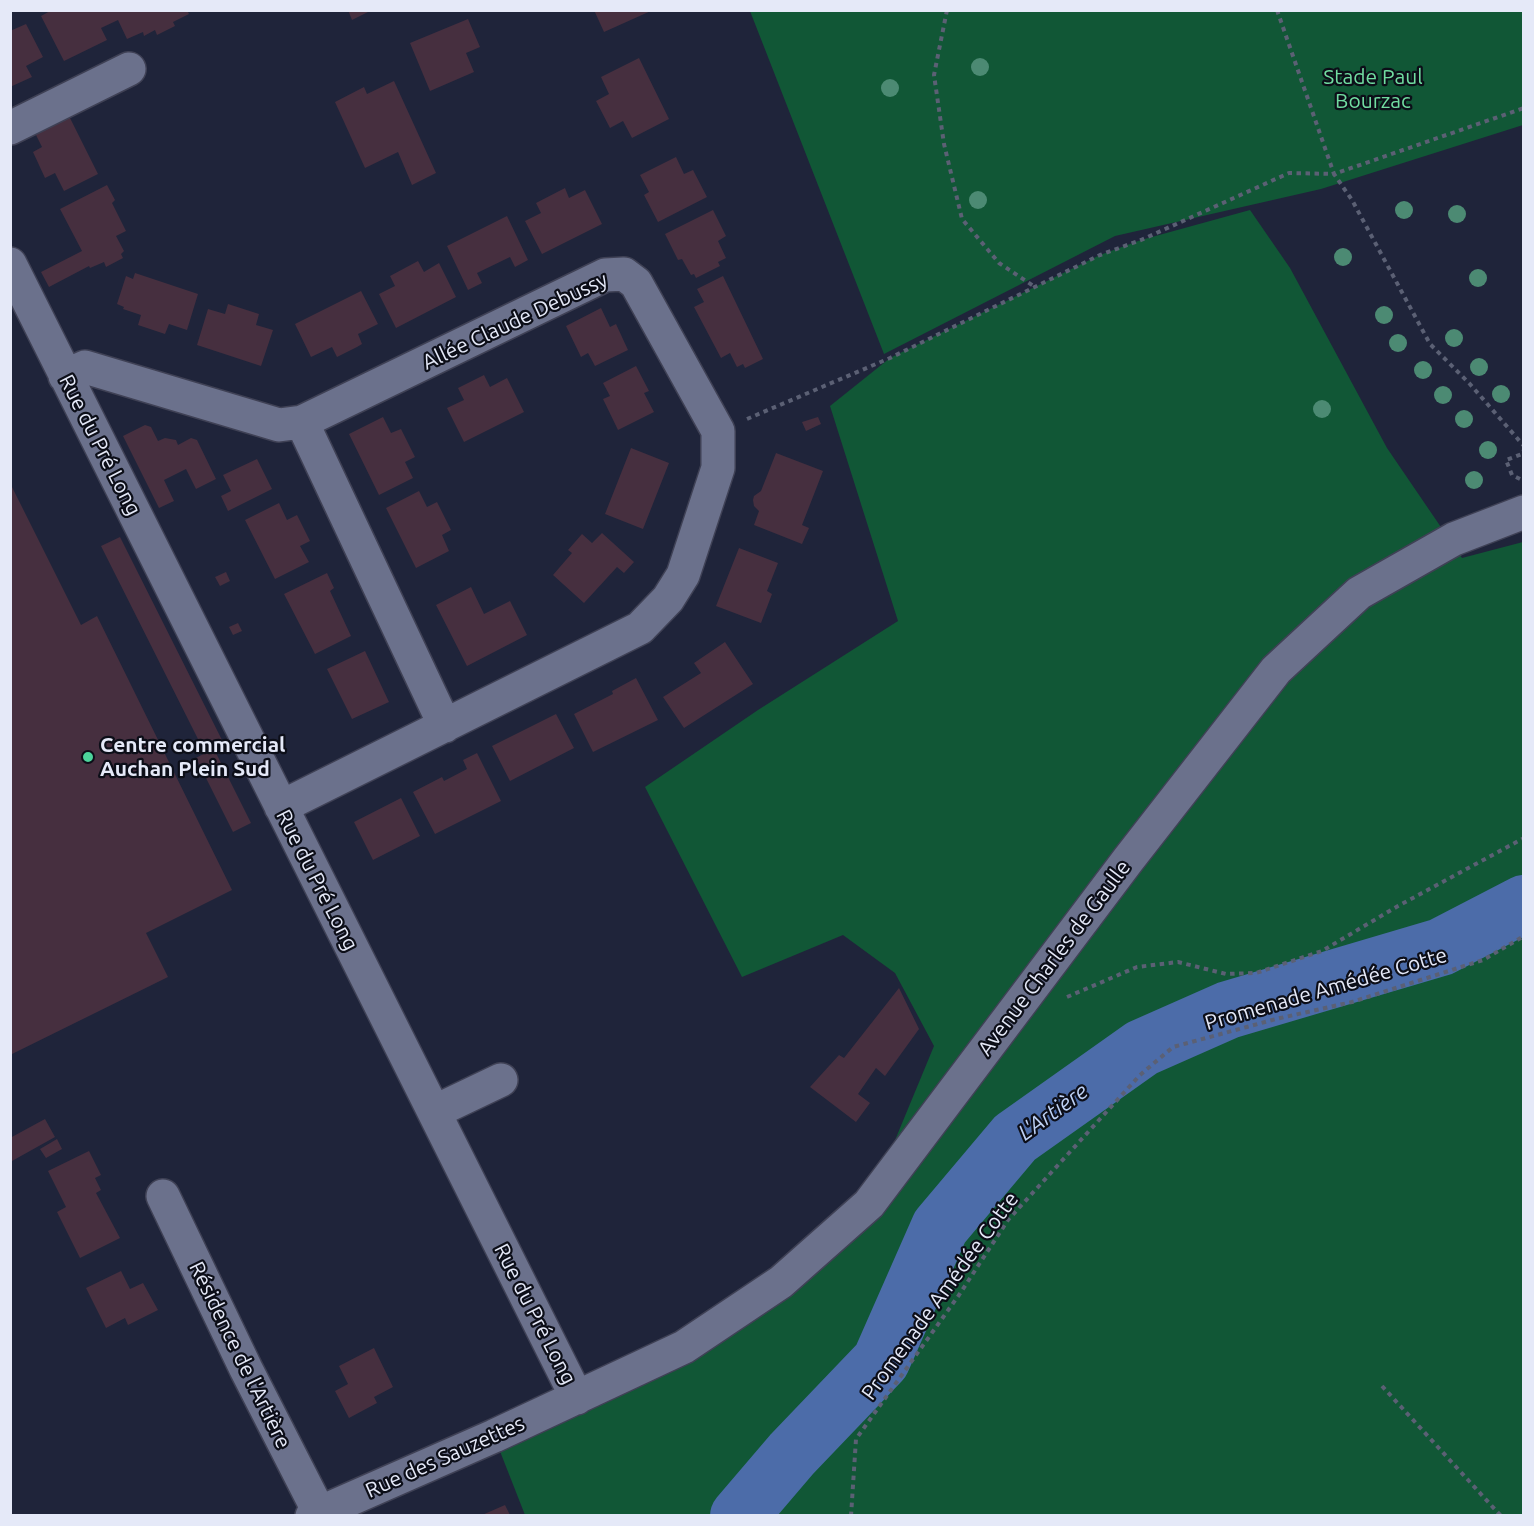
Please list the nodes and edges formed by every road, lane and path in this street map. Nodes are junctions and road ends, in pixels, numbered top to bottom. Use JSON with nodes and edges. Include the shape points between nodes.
{"nodes":[{"id":1,"x":947,"y":10,"type":"edge"},
{"id":2,"x":1277,"y":10,"type":"edge"},
{"id":3,"x":129,"y":69,"type":"dead end"},
{"id":4,"x":1524,"y":108,"type":"edge"},
{"id":5,"x":10,"y":128,"type":"edge"},
{"id":6,"x":1334,"y":174,"type":"junction"},
{"id":7,"x":10,"y":264,"type":"edge"},
{"id":8,"x":1035,"y":287,"type":"junction"},
{"id":9,"x":65,"y":376,"type":"junction"},
{"id":10,"x":302,"y":422,"type":"junction"},
{"id":11,"x":718,"y":431,"type":"junction"},
{"id":12,"x":1524,"y":448,"type":"edge"},
{"id":13,"x":1524,"y":484,"type":"edge"},
{"id":14,"x":1524,"y":512,"type":"edge"},
{"id":15,"x":445,"y":726,"type":"junction"},
{"id":16,"x":281,"y":807,"type":"junction"},
{"id":17,"x":1524,"y":838,"type":"edge"},
{"id":18,"x":1524,"y":936,"type":"edge"},
{"id":19,"x":1022,"y":1000,"type":"junction"},
{"id":20,"x":501,"y":1080,"type":"dead end"},
{"id":21,"x":434,"y":1112,"type":"junction"},
{"id":22,"x":163,"y":1196,"type":"dead end"},
{"id":23,"x":1382,"y":1386,"type":"dead end"},
{"id":24,"x":577,"y":1398,"type":"junction"},
{"id":25,"x":315,"y":1514,"type":"edge"},
{"id":26,"x":851,"y":1515,"type":"edge"},
{"id":27,"x":1501,"y":1515,"type":"edge"}],
"edges":[{"from":1,"to":8,"type":"path","via":[[934,75],[944,144],[962,219],[999,263]]},
{"from":2,"to":6,"type":"path"},
{"from":3,"to":5,"type":"street"},
{"from":4,"to":6,"type":"path"},
{"from":6,"to":8,"type":"path","via":[[1289,173]]},
{"from":6,"to":12,"type":"path","via":[[1430,344]]},
{"from":7,"to":9,"type":"street","name":"Rue du Pré Long"},
{"from":8,"to":11,"type":"path","via":[[890,358]]},
{"from":9,"to":10,"type":"street","name":"Allée Claude Debussy","via":[[85,367],[279,425]]},
{"from":9,"to":16,"type":"street","name":"Rue du Pré Long"},
{"from":10,"to":11,"type":"street","name":"Allée Claude Debussy","via":[[605,275],[624,274],[636,283]]},
{"from":10,"to":15,"type":"street"},
{"from":11,"to":15,"type":"street","name":"Allée Claude Debussy","via":[[718,468],[683,575],[668,599],[640,628]]},
{"from":12,"to":13,"type":"path","via":[[1522,454],[1506,460],[1512,475]]},
{"from":14,"to":19,"type":"street","name":"Avenue Charles de Gaulle","via":[[1454,539],[1359,593],[1276,670]]},
{"from":15,"to":16,"type":"street","name":"Allée Claude Debussy"},
{"from":16,"to":21,"type":"street","name":"Rue du Pré Long"},
{"from":17,"to":19,"type":"path","via":[[1322,951],[1256,973],[1226,974],[1178,962],[1137,967],[1071,996]]},
{"from":18,"to":26,"type":"path","name":"Promenade Amédée Cotte","via":[[1483,960],[1352,1002],[1173,1047],[1140,1075],[1008,1220],[856,1439]]},
{"from":19,"to":24,"type":"street","name":"Avenue Charles de Gaulle","via":[[869,1203],[781,1282],[684,1347]]},
{"from":20,"to":21,"type":"street"},
{"from":21,"to":24,"type":"street","name":"Rue du Pré Long"},
{"from":22,"to":25,"type":"street","name":"Résidence de l'Artière"},
{"from":23,"to":27,"type":"path"},
{"from":24,"to":25,"type":"street","name":"Rue des Sauzettes"}]}
